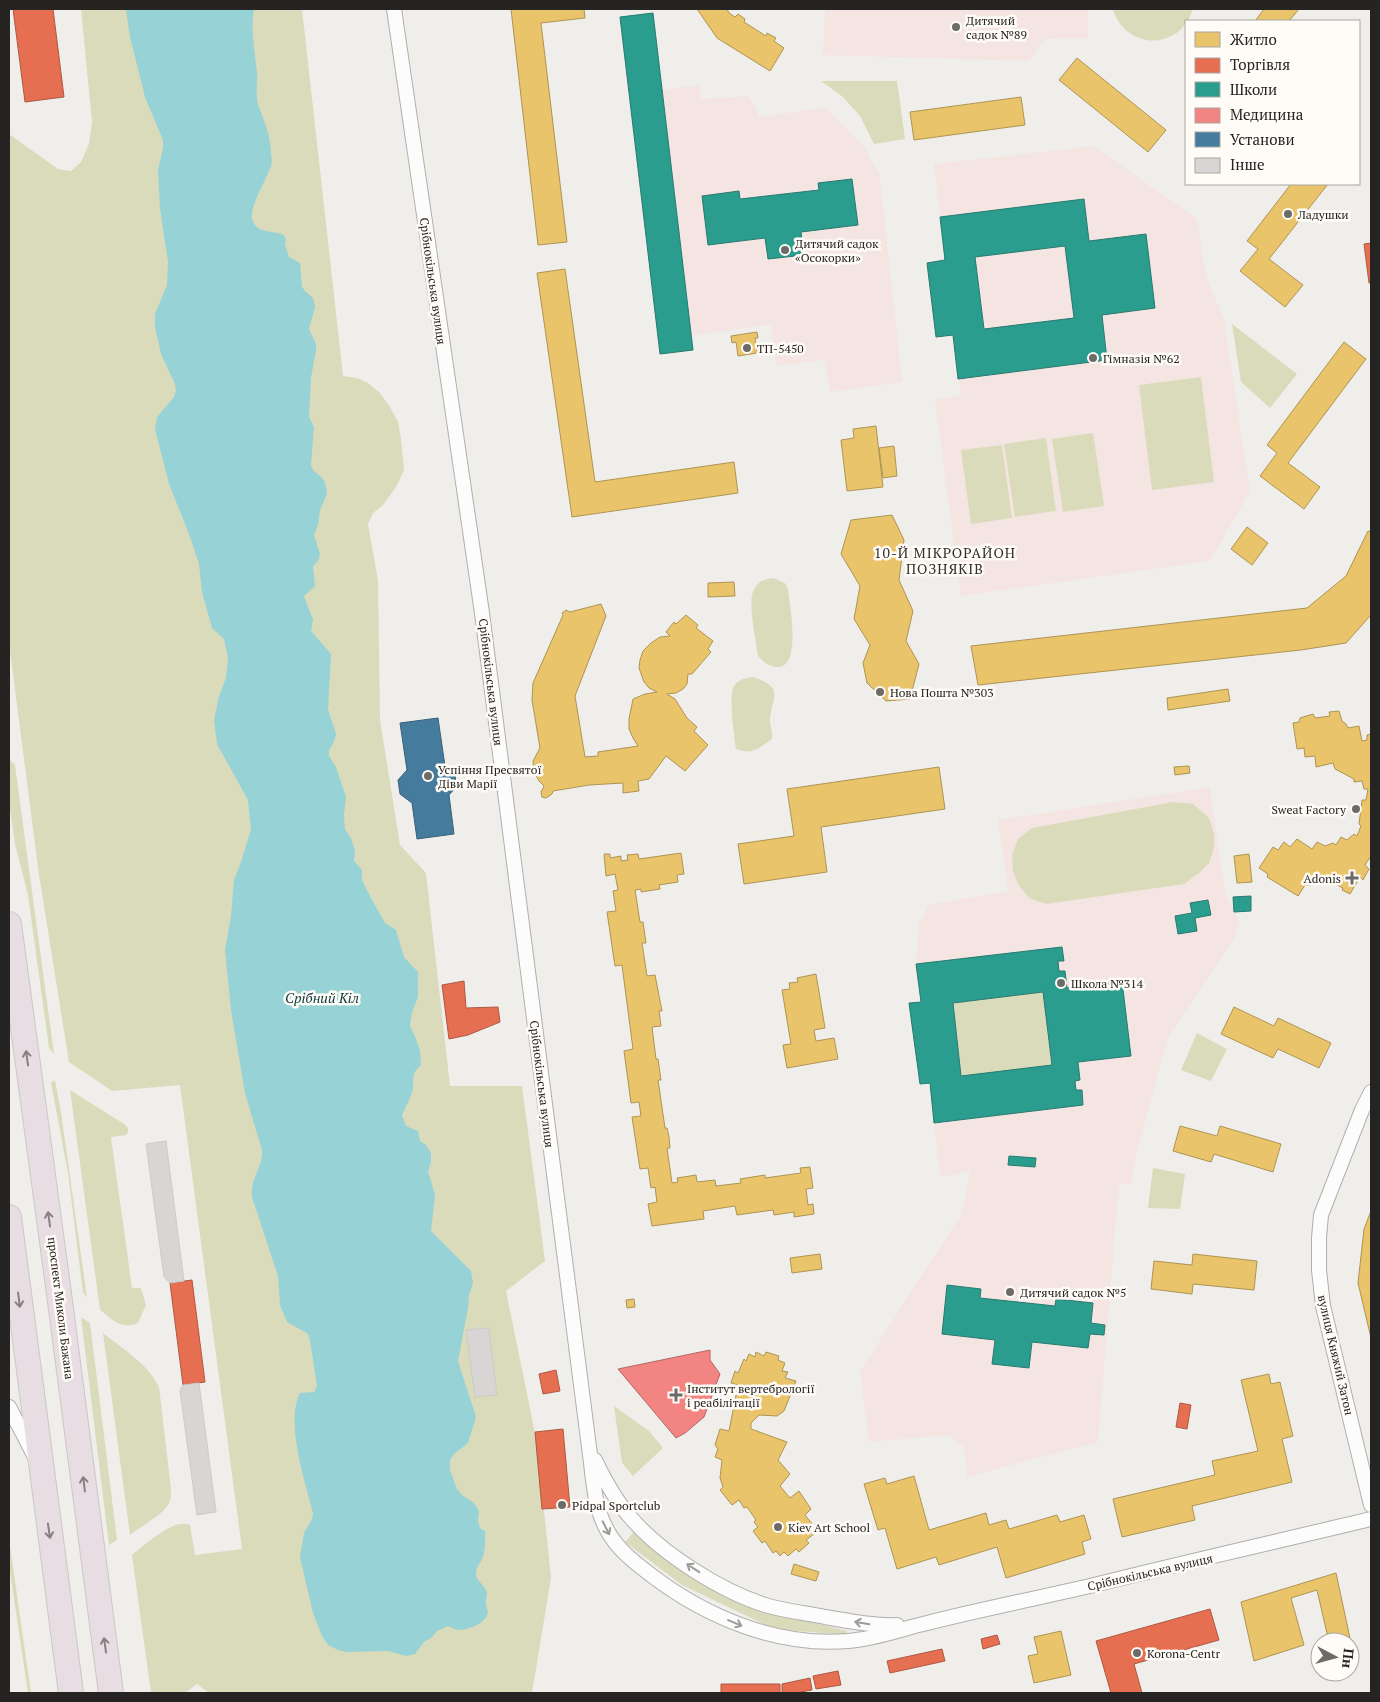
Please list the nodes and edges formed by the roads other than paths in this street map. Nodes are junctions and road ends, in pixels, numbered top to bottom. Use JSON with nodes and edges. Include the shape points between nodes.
{"nodes":[{"id":1,"x":394,"y":9,"type":"edge"},
{"id":2,"x":9,"y":924,"type":"edge"},
{"id":3,"x":1371,"y":1092,"type":"edge"},
{"id":4,"x":9,"y":1217,"type":"edge"},
{"id":5,"x":9,"y":1407,"type":"edge"},
{"id":6,"x":589,"y":1447,"type":"junction"},
{"id":7,"x":42,"y":1471,"type":"junction"},
{"id":8,"x":1371,"y":1505,"type":"edge"},
{"id":9,"x":1371,"y":1519,"type":"edge"},
{"id":10,"x":928,"y":1622,"type":"junction"},
{"id":11,"x":70,"y":1690,"type":"edge"},
{"id":12,"x":111,"y":1693,"type":"edge"}],
"edges":[{"from":1,"to":6,"type":"street","name":"Срібнокільська вулиця","via":[[482,613]]},
{"from":12,"to":2,"type":"highway","name":"проспект Миколи Бажана","one_way":true},
{"from":3,"to":8,"type":"street","name":"вулиця Княжий Затон","via":[[1321,1215],[1319,1238],[1322,1306]]},
{"from":4,"to":7,"type":"highway","one_way":true},
{"from":5,"to":7,"type":"street"},
{"from":10,"to":6,"type":"street","name":"Срібнокільська вулиця","one_way":true,"via":[[885,1626],[862,1624],[780,1609],[724,1587],[682,1562],[633,1520],[607,1484]]},
{"from":6,"to":10,"type":"street","name":"Срібнокільська вулиця","one_way":true,"via":[[598,1510],[612,1539],[644,1570],[688,1600],[750,1629],[813,1641],[861,1640]]},
{"from":7,"to":11,"type":"highway","one_way":true},
{"from":9,"to":10,"type":"street","name":"Срібнокільська вулиця"}]}
